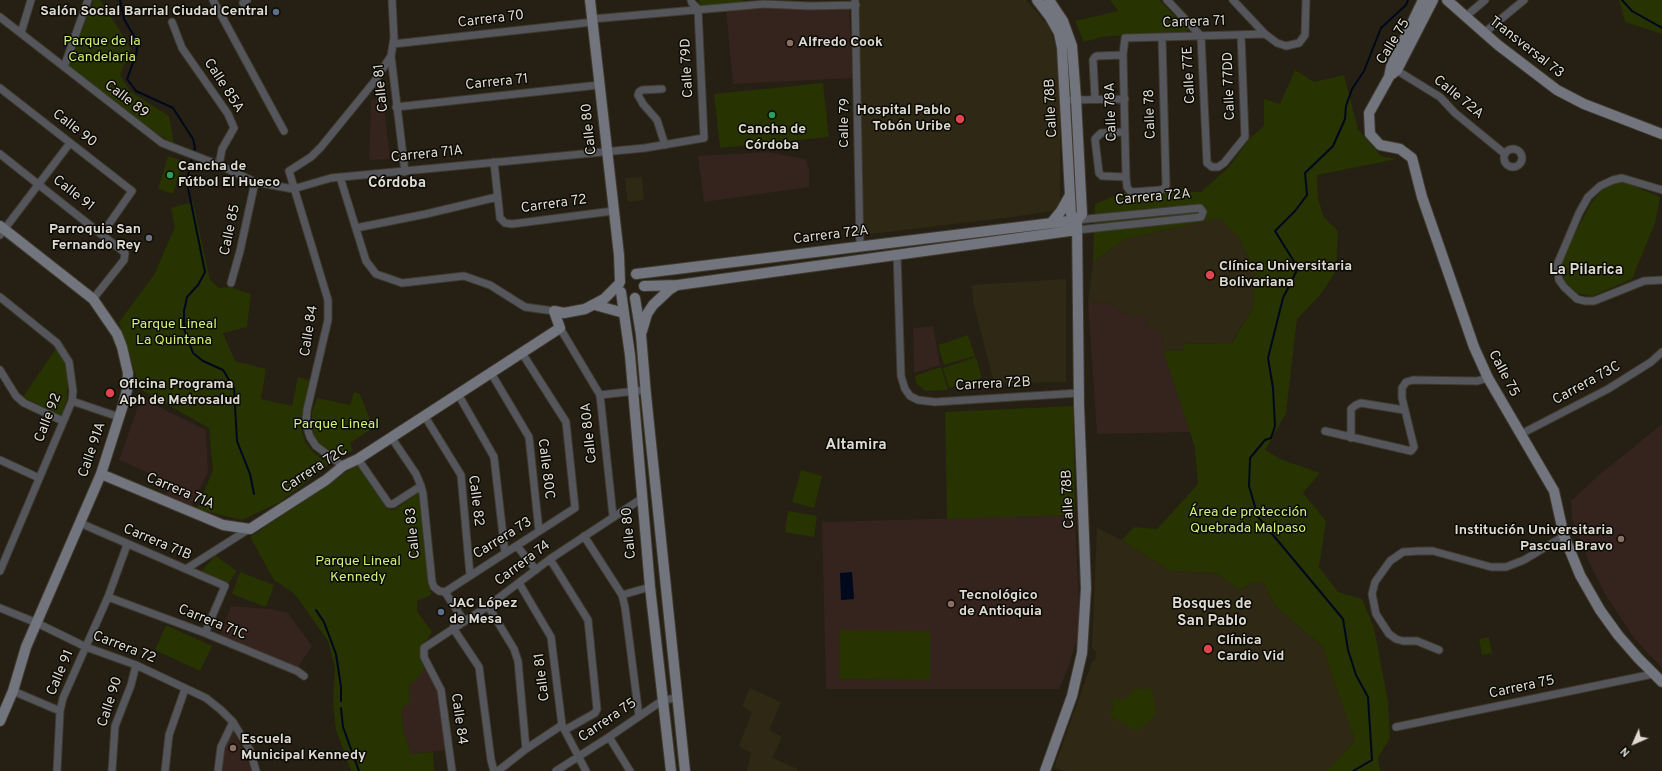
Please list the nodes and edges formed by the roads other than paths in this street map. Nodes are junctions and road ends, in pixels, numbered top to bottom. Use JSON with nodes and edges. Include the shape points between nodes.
{"nodes":[{"id":1,"x":31,"y":0,"type":"edge"},
{"id":2,"x":88,"y":0,"type":"edge"},
{"id":3,"x":213,"y":0,"type":"edge"},
{"id":4,"x":392,"y":0,"type":"edge"},
{"id":5,"x":590,"y":0,"type":"edge"},
{"id":6,"x":691,"y":0,"type":"edge"},
{"id":7,"x":753,"y":0,"type":"edge"},
{"id":8,"x":1037,"y":0,"type":"edge"},
{"id":9,"x":1049,"y":0,"type":"edge"},
{"id":10,"x":1167,"y":0,"type":"edge"},
{"id":11,"x":1234,"y":0,"type":"edge"},
{"id":12,"x":1306,"y":0,"type":"edge"},
{"id":13,"x":1447,"y":0,"type":"edge"},
{"id":14,"x":1485,"y":0,"type":"edge"},
{"id":15,"x":1524,"y":0,"type":"edge"},
{"id":16,"x":1429,"y":1,"type":"edge"},
{"id":17,"x":789,"y":2,"type":"edge"},
{"id":18,"x":855,"y":2,"type":"edge"},
{"id":19,"x":764,"y":4,"type":"junction"},
{"id":20,"x":1454,"y":7,"type":"junction"},
{"id":21,"x":698,"y":9,"type":"junction"},
{"id":22,"x":0,"y":17,"type":"edge"},
{"id":23,"x":1465,"y":17,"type":"junction"},
{"id":24,"x":592,"y":20,"type":"junction"},
{"id":25,"x":172,"y":22,"type":"dead end"},
{"id":26,"x":21,"y":33,"type":"junction"},
{"id":27,"x":1484,"y":33,"type":"junction"},
{"id":28,"x":1265,"y":34,"type":"junction"},
{"id":29,"x":1241,"y":35,"type":"junction"},
{"id":30,"x":1201,"y":36,"type":"junction"},
{"id":31,"x":1125,"y":38,"type":"joint"},
{"id":32,"x":1162,"y":38,"type":"junction"},
{"id":33,"x":393,"y":44,"type":"junction"},
{"id":34,"x":1122,"y":55,"type":"junction"},
{"id":35,"x":391,"y":56,"type":"junction"},
{"id":36,"x":64,"y":67,"type":"junction"},
{"id":37,"x":1392,"y":71,"type":"junction"},
{"id":38,"x":599,"y":85,"type":"junction"},
{"id":39,"x":0,"y":88,"type":"edge"},
{"id":40,"x":662,"y":89,"type":"dead end"},
{"id":41,"x":1096,"y":98,"type":"junction"},
{"id":42,"x":1071,"y":99,"type":"junction"},
{"id":43,"x":1125,"y":99,"type":"junction"},
{"id":44,"x":396,"y":107,"type":"junction"},
{"id":45,"x":1067,"y":128,"type":"junction"},
{"id":46,"x":284,"y":131,"type":"dead end"},
{"id":47,"x":1125,"y":132,"type":"junction"},
{"id":48,"x":1662,"y":134,"type":"edge"},
{"id":49,"x":704,"y":138,"type":"joint"},
{"id":50,"x":70,"y":143,"type":"junction"},
{"id":51,"x":162,"y":143,"type":"joint"},
{"id":52,"x":665,"y":145,"type":"junction"},
{"id":53,"x":1078,"y":147,"type":"junction"},
{"id":54,"x":606,"y":151,"type":"junction"},
{"id":55,"x":0,"y":154,"type":"edge"},
{"id":56,"x":1505,"y":154,"type":"dead end"},
{"id":57,"x":494,"y":162,"type":"junction"},
{"id":58,"x":1208,"y":163,"type":"joint"},
{"id":59,"x":218,"y":165,"type":"junction"},
{"id":60,"x":405,"y":172,"type":"junction"},
{"id":61,"x":1126,"y":177,"type":"junction"},
{"id":62,"x":340,"y":178,"type":"junction"},
{"id":63,"x":255,"y":182,"type":"junction"},
{"id":64,"x":39,"y":185,"type":"junction"},
{"id":65,"x":1127,"y":187,"type":"joint"},
{"id":66,"x":293,"y":188,"type":"junction"},
{"id":67,"x":1164,"y":189,"type":"joint"},
{"id":68,"x":1662,"y":190,"type":"edge"},
{"id":69,"x":1070,"y":195,"type":"junction"},
{"id":70,"x":497,"y":197,"type":"junction"},
{"id":71,"x":613,"y":211,"type":"junction"},
{"id":72,"x":1052,"y":222,"type":"junction"},
{"id":73,"x":1077,"y":225,"type":"junction"},
{"id":74,"x":356,"y":228,"type":"junction"},
{"id":75,"x":2,"y":230,"type":"edge"},
{"id":76,"x":1058,"y":232,"type":"junction"},
{"id":77,"x":102,"y":234,"type":"junction"},
{"id":78,"x":860,"y":246,"type":"junction"},
{"id":79,"x":1078,"y":248,"type":"junction"},
{"id":80,"x":808,"y":253,"type":"junction"},
{"id":81,"x":897,"y":254,"type":"junction"},
{"id":82,"x":619,"y":255,"type":"junction"},
{"id":83,"x":811,"y":267,"type":"junction"},
{"id":84,"x":635,"y":274,"type":"junction"},
{"id":85,"x":1662,"y":280,"type":"edge"},
{"id":86,"x":232,"y":283,"type":"dead end"},
{"id":87,"x":678,"y":284,"type":"junction"},
{"id":88,"x":644,"y":286,"type":"junction"},
{"id":89,"x":620,"y":288,"type":"junction"},
{"id":90,"x":0,"y":297,"type":"edge"},
{"id":91,"x":635,"y":298,"type":"junction"},
{"id":92,"x":93,"y":299,"type":"junction"},
{"id":93,"x":595,"y":305,"type":"junction"},
{"id":94,"x":554,"y":312,"type":"junction"},
{"id":95,"x":624,"y":313,"type":"junction"},
{"id":96,"x":560,"y":328,"type":"junction"},
{"id":97,"x":641,"y":335,"type":"junction"},
{"id":98,"x":1662,"y":352,"type":"edge"},
{"id":99,"x":522,"y":353,"type":"junction"},
{"id":100,"x":0,"y":370,"type":"edge"},
{"id":101,"x":491,"y":373,"type":"junction"},
{"id":102,"x":1488,"y":378,"type":"junction"},
{"id":103,"x":645,"y":390,"type":"junction"},
{"id":104,"x":634,"y":392,"type":"junction"},
{"id":105,"x":1080,"y":393,"type":"junction"},
{"id":106,"x":458,"y":394,"type":"junction"},
{"id":107,"x":600,"y":395,"type":"junction"},
{"id":108,"x":72,"y":401,"type":"junction"},
{"id":109,"x":1404,"y":410,"type":"junction"},
{"id":110,"x":424,"y":415,"type":"junction"},
{"id":111,"x":119,"y":416,"type":"junction"},
{"id":112,"x":63,"y":421,"type":"junction"},
{"id":113,"x":1325,"y":431,"type":"dead end"},
{"id":114,"x":1521,"y":434,"type":"junction"},
{"id":115,"x":391,"y":437,"type":"junction"},
{"id":116,"x":1351,"y":438,"type":"junction"},
{"id":117,"x":358,"y":459,"type":"junction"},
{"id":118,"x":0,"y":460,"type":"edge"},
{"id":119,"x":343,"y":466,"type":"junction"},
{"id":120,"x":101,"y":474,"type":"junction"},
{"id":121,"x":39,"y":478,"type":"junction"},
{"id":122,"x":421,"y":486,"type":"junction"},
{"id":123,"x":641,"y":499,"type":"junction"},
{"id":124,"x":613,"y":516,"type":"junction"},
{"id":125,"x":80,"y":523,"type":"junction"},
{"id":126,"x":250,"y":528,"type":"junction"},
{"id":127,"x":540,"y":531,"type":"junction"},
{"id":128,"x":584,"y":536,"type":"junction"},
{"id":129,"x":1564,"y":536,"type":"junction"},
{"id":130,"x":127,"y":545,"type":"junction"},
{"id":131,"x":517,"y":546,"type":"junction"},
{"id":132,"x":505,"y":553,"type":"junction"},
{"id":133,"x":550,"y":559,"type":"junction"},
{"id":134,"x":186,"y":569,"type":"junction"},
{"id":135,"x":536,"y":570,"type":"junction"},
{"id":136,"x":0,"y":571,"type":"edge"},
{"id":137,"x":470,"y":575,"type":"junction"},
{"id":138,"x":519,"y":583,"type":"junction"},
{"id":139,"x":650,"y":587,"type":"junction"},
{"id":140,"x":445,"y":592,"type":"junction"},
{"id":141,"x":622,"y":595,"type":"junction"},
{"id":142,"x":108,"y":597,"type":"junction"},
{"id":143,"x":488,"y":606,"type":"junction"},
{"id":144,"x":0,"y":608,"type":"edge"},
{"id":145,"x":464,"y":622,"type":"junction"},
{"id":146,"x":37,"y":623,"type":"junction"},
{"id":147,"x":453,"y":628,"type":"junction"},
{"id":148,"x":205,"y":633,"type":"junction"},
{"id":149,"x":86,"y":647,"type":"junction"},
{"id":150,"x":1439,"y":650,"type":"dead end"},
{"id":151,"x":423,"y":651,"type":"joint"},
{"id":152,"x":136,"y":664,"type":"junction"},
{"id":153,"x":1653,"y":674,"type":"junction"},
{"id":154,"x":304,"y":676,"type":"dead end"},
{"id":155,"x":1662,"y":682,"type":"edge"},
{"id":156,"x":185,"y":689,"type":"junction"},
{"id":157,"x":6,"y":697,"type":"edge"},
{"id":158,"x":677,"y":698,"type":"junction"},
{"id":159,"x":663,"y":700,"type":"junction"},
{"id":160,"x":60,"y":711,"type":"junction"},
{"id":161,"x":639,"y":716,"type":"junction"},
{"id":162,"x":0,"y":721,"type":"edge"},
{"id":163,"x":233,"y":722,"type":"junction"},
{"id":164,"x":1396,"y":727,"type":"dead end"},
{"id":165,"x":563,"y":728,"type":"junction"},
{"id":166,"x":610,"y":737,"type":"junction"},
{"id":167,"x":526,"y":749,"type":"junction"},
{"id":168,"x":578,"y":757,"type":"junction"},
{"id":169,"x":57,"y":771,"type":"edge"},
{"id":170,"x":112,"y":771,"type":"edge"},
{"id":171,"x":165,"y":771,"type":"edge"},
{"id":172,"x":218,"y":771,"type":"edge"},
{"id":173,"x":256,"y":771,"type":"edge"},
{"id":174,"x":452,"y":771,"type":"edge"},
{"id":175,"x":494,"y":771,"type":"edge"},
{"id":176,"x":498,"y":771,"type":"edge"},
{"id":177,"x":556,"y":771,"type":"edge"},
{"id":178,"x":586,"y":771,"type":"edge"},
{"id":179,"x":630,"y":771,"type":"edge"},
{"id":180,"x":671,"y":771,"type":"edge"},
{"id":181,"x":685,"y":771,"type":"edge"},
{"id":182,"x":1045,"y":771,"type":"edge"}],
"edges":[{"from":1,"to":26,"type":"street"},
{"from":2,"to":36,"type":"street"},
{"from":3,"to":46,"type":"street"},
{"from":4,"to":33,"type":"street","name":"Calle 81"},
{"from":5,"to":24,"type":"main road","name":"Calle 80"},
{"from":6,"to":21,"type":"street"},
{"from":7,"to":19,"type":"street"},
{"from":8,"to":42,"type":"main road","name":"Calle 78B","via":[[1059,33]]},
{"from":9,"to":42,"type":"main road","name":"Calle 78B","via":[[1057,10],[1072,46]]},
{"from":10,"to":30,"type":"street","name":"Calle 77E"},
{"from":11,"to":28,"type":"street"},
{"from":12,"to":28,"type":"street","via":[[1307,29],[1301,42],[1293,46],[1283,46]]},
{"from":13,"to":20,"type":"main road","name":"Transversal 73"},
{"from":14,"to":23,"type":"street"},
{"from":15,"to":27,"type":"street"},
{"from":16,"to":20,"type":"main road","via":[[1445,2]]},
{"from":16,"to":37,"type":"main road","name":"Calle 75"},
{"from":17,"to":18,"type":"street","name":"Carrera 70"},
{"from":17,"to":19,"type":"street","name":"Carrera 70"},
{"from":18,"to":78,"type":"street","name":"Calle 79"},
{"from":19,"to":21,"type":"street","name":"Carrera 70"},
{"from":20,"to":23,"type":"main road","name":"Transversal 73"},
{"from":21,"to":24,"type":"street","name":"Carrera 70"},
{"from":21,"to":49,"type":"street","name":"Calle 79D"},
{"from":22,"to":26,"type":"street","name":"Calle 89"},
{"from":23,"to":27,"type":"main road","name":"Transversal 73"},
{"from":24,"to":33,"type":"street","name":"Carrera 70"},
{"from":24,"to":38,"type":"main road","name":"Calle 80"},
{"from":25,"to":59,"type":"street","name":"Calle 85A","via":[[182,48],[228,114],[234,128],[222,149]]},
{"from":26,"to":36,"type":"street","name":"Calle 89"},
{"from":27,"to":48,"type":"main road","name":"Transversal 73","via":[[1557,90],[1584,104]]},
{"from":28,"to":29,"type":"street","name":"Carrera 71"},
{"from":29,"to":30,"type":"street","name":"Carrera 71"},
{"from":29,"to":58,"type":"street","name":"Calle 77DD","via":[[1245,137],[1224,163],[1218,167],[1212,167]]},
{"from":30,"to":32,"type":"street","name":"Carrera 71"},
{"from":30,"to":58,"type":"street","name":"Calle 77E"},
{"from":31,"to":32,"type":"street","name":"Carrera 71"},
{"from":31,"to":34,"type":"street","name":"Calle 78A"},
{"from":32,"to":67,"type":"street","name":"Calle 78","via":[[1166,185]]},
{"from":33,"to":35,"type":"street","name":"Calle 81"},
{"from":34,"to":41,"type":"street","via":[[1094,57]]},
{"from":34,"to":43,"type":"street","name":"Calle 78A"},
{"from":35,"to":44,"type":"street","name":"Calle 81"},
{"from":35,"to":66,"type":"street","via":[[374,82],[321,147],[290,171]]},
{"from":36,"to":51,"type":"street","name":"Calle 89"},
{"from":37,"to":56,"type":"street","name":"Calle 72A","via":[[1440,97],[1455,113]]},
{"from":37,"to":102,"type":"main road","name":"Calle 75","via":[[1369,113],[1370,134],[1380,145],[1400,149],[1412,158],[1447,272]]},
{"from":38,"to":44,"type":"street","name":"Carrera 71"},
{"from":38,"to":54,"type":"main road","name":"Calle 80"},
{"from":39,"to":50,"type":"street","name":"Calle 90"},
{"from":40,"to":52,"type":"street","via":[[642,90],[638,95],[657,120]]},
{"from":41,"to":42,"type":"street"},
{"from":41,"to":43,"type":"street"},
{"from":42,"to":45,"type":"main road","name":"Calle 78B"},
{"from":42,"to":53,"type":"main road","name":"Calle 78B"},
{"from":43,"to":47,"type":"street","name":"Calle 78A"},
{"from":44,"to":60,"type":"street","name":"Calle 81"},
{"from":45,"to":53,"type":"main road","via":[[1073,132]]},
{"from":45,"to":69,"type":"main road","name":"Calle 78B"},
{"from":47,"to":61,"type":"street","name":"Calle 78A"},
{"from":47,"to":61,"type":"street","via":[[1101,133],[1095,139],[1099,173],[1102,176]]},
{"from":49,"to":52,"type":"street","name":"Carrera 71A"},
{"from":50,"to":64,"type":"street"},
{"from":50,"to":77,"type":"street","name":"Calle 90","via":[[132,191]]},
{"from":51,"to":59,"type":"street","name":"Carrera 71A"},
{"from":52,"to":54,"type":"street","name":"Carrera 71A"},
{"from":53,"to":73,"type":"main road","name":"Calle 78B","via":[[1082,214]]},
{"from":54,"to":57,"type":"street","name":"Carrera 71A"},
{"from":54,"to":71,"type":"main road","name":"Calle 80"},
{"from":55,"to":64,"type":"street","name":"Calle 91"},
{"from":57,"to":60,"type":"street","name":"Carrera 71A"},
{"from":57,"to":70,"type":"street"},
{"from":59,"to":63,"type":"street","name":"Carrera 71A"},
{"from":60,"to":62,"type":"street","name":"Carrera 71A"},
{"from":61,"to":65,"type":"street","name":"Calle 78A"},
{"from":62,"to":66,"type":"street","name":"Carrera 71A"},
{"from":62,"to":74,"type":"street"},
{"from":63,"to":66,"type":"street","name":"Carrera 71A"},
{"from":63,"to":86,"type":"street","name":"Calle 85"},
{"from":64,"to":75,"type":"street"},
{"from":64,"to":77,"type":"street","name":"Calle 91"},
{"from":65,"to":67,"type":"street","name":"Carrera 72A","via":[[1134,192]]},
{"from":66,"to":119,"type":"street","name":"Calle 84","via":[[328,300],[328,320],[306,424],[316,446]]},
{"from":68,"to":85,"type":"street","via":[[1622,178],[1600,186],[1588,197],[1579,213],[1558,261],[1557,270],[1559,280],[1572,295],[1585,302],[1594,301],[1644,281]]},
{"from":69,"to":72,"type":"main road"},
{"from":69,"to":73,"type":"main road","name":"Calle 78B","via":[[1071,214]]},
{"from":70,"to":71,"type":"street","name":"Carrera 72","via":[[500,218],[505,223],[512,224]]},
{"from":70,"to":74,"type":"street"},
{"from":71,"to":82,"type":"main road","name":"Calle 80"},
{"from":72,"to":73,"type":"main road","name":"Carrera 72A"},
{"from":72,"to":78,"type":"main road","name":"Carrera 72A"},
{"from":73,"to":73,"type":"street","name":"Carrera 72A","via":[[1201,217],[1203,212],[1200,208]]},
{"from":73,"to":76,"type":"main road","name":"Carrera 72A"},
{"from":73,"to":79,"type":"main road","name":"Calle 78B"},
{"from":74,"to":94,"type":"street","via":[[366,261],[376,274],[390,280],[402,283],[464,276],[490,285],[525,307]]},
{"from":75,"to":92,"type":"main road","name":"Calle 91A"},
{"from":76,"to":79,"type":"main road","via":[[1069,238]]},
{"from":76,"to":81,"type":"main road","name":"Carrera 72A"},
{"from":77,"to":92,"type":"street","name":"Calle 91","via":[[125,253],[125,257]]},
{"from":78,"to":80,"type":"main road","name":"Carrera 72A"},
{"from":79,"to":105,"type":"main road","name":"Calle 78B"},
{"from":80,"to":83,"type":"main road"},
{"from":80,"to":84,"type":"main road","name":"Carrera 72A"},
{"from":81,"to":83,"type":"main road","name":"Carrera 72A"},
{"from":81,"to":105,"type":"street","name":"Carrera 72B","via":[[901,376],[910,396],[918,400],[935,402]]},
{"from":82,"to":84,"type":"main road"},
{"from":82,"to":89,"type":"main road","name":"Calle 80"},
{"from":83,"to":87,"type":"main road","name":"Carrera 72A"},
{"from":84,"to":88,"type":"main road","via":[[642,279]]},
{"from":84,"to":89,"type":"main road","via":[[624,276]]},
{"from":87,"to":88,"type":"main road","name":"Carrera 72A"},
{"from":87,"to":97,"type":"main road","via":[[653,305],[643,324]]},
{"from":88,"to":91,"type":"main road","via":[[642,294]]},
{"from":89,"to":91,"type":"main road","via":[[627,298]]},
{"from":89,"to":93,"type":"main road"},
{"from":89,"to":95,"type":"main road","name":"Calle 80"},
{"from":90,"to":108,"type":"street","name":"Calle 92","via":[[49,334],[61,348],[71,371]]},
{"from":91,"to":97,"type":"main road","name":"Calle 80"},
{"from":92,"to":111,"type":"main road","name":"Calle 91A","via":[[117,334],[128,373],[127,390]]},
{"from":93,"to":94,"type":"main road","via":[[575,312]]},
{"from":93,"to":95,"type":"main road"},
{"from":94,"to":96,"type":"main road","name":"Calle 80A"},
{"from":95,"to":104,"type":"main road","name":"Calle 80"},
{"from":96,"to":99,"type":"main road","name":"Carrera 72C"},
{"from":96,"to":107,"type":"street","name":"Calle 80A"},
{"from":97,"to":103,"type":"main road","name":"Calle 80"},
{"from":98,"to":114,"type":"street","name":"Carrera 73C","via":[[1651,362],[1608,389]]},
{"from":99,"to":101,"type":"main road","name":"Carrera 72C"},
{"from":99,"to":127,"type":"street","name":"Carrera 73","via":[[566,422],[575,508]]},
{"from":100,"to":112,"type":"street","via":[[16,396],[24,403]]},
{"from":101,"to":106,"type":"main road","name":"Carrera 72C"},
{"from":101,"to":127,"type":"street","name":"Calle 80C","via":[[529,437]]},
{"from":102,"to":109,"type":"street","via":[[1476,381],[1406,382],[1402,388]]},
{"from":102,"to":114,"type":"main road","name":"Calle 75"},
{"from":103,"to":104,"type":"street"},
{"from":103,"to":158,"type":"main road","name":"Calle 80"},
{"from":104,"to":107,"type":"street"},
{"from":104,"to":123,"type":"main road","name":"Calle 80"},
{"from":105,"to":182,"type":"main road","name":"Calle 78B","via":[[1085,632],[1072,696]]},
{"from":106,"to":110,"type":"main road","name":"Carrera 72C"},
{"from":106,"to":132,"type":"street","via":[[494,457]]},
{"from":107,"to":124,"type":"street","name":"Calle 80A"},
{"from":108,"to":111,"type":"street"},
{"from":108,"to":112,"type":"street","name":"Calle 92"},
{"from":109,"to":116,"type":"street","via":[[1361,403],[1351,409]]},
{"from":109,"to":116,"type":"street","via":[[1414,447],[1411,451]]},
{"from":110,"to":115,"type":"main road","name":"Carrera 72C"},
{"from":110,"to":137,"type":"street","name":"Calle 82","via":[[461,475]]},
{"from":111,"to":120,"type":"main road","name":"Calle 91A"},
{"from":112,"to":121,"type":"street","name":"Calle 92"},
{"from":113,"to":116,"type":"street"},
{"from":114,"to":129,"type":"main road","name":"Calle 75","via":[[1554,491]]},
{"from":115,"to":117,"type":"main road","name":"Carrera 72C"},
{"from":115,"to":122,"type":"street","name":"Calle 83","via":[[416,474]]},
{"from":117,"to":119,"type":"main road","name":"Carrera 72C"},
{"from":117,"to":122,"type":"street","via":[[389,504]]},
{"from":118,"to":121,"type":"street"},
{"from":119,"to":126,"type":"main road","name":"Carrera 72C","via":[[326,480]]},
{"from":120,"to":125,"type":"main road","name":"Calle 91A"},
{"from":120,"to":126,"type":"main road","name":"Carrera 71A","via":[[223,525]]},
{"from":121,"to":136,"type":"street","name":"Calle 92"},
{"from":122,"to":140,"type":"street","name":"Calle 83","via":[[432,582],[439,591]]},
{"from":123,"to":124,"type":"street","name":"Carrera 74"},
{"from":123,"to":139,"type":"main road","name":"Calle 80"},
{"from":124,"to":128,"type":"street","name":"Carrera 74"},
{"from":125,"to":130,"type":"street","name":"Carrera 71B"},
{"from":125,"to":146,"type":"main road","name":"Calle 91A"},
{"from":126,"to":134,"type":"street","name":"Carrera 72C"},
{"from":127,"to":131,"type":"street","name":"Carrera 73"},
{"from":128,"to":133,"type":"street","name":"Carrera 74"},
{"from":128,"to":141,"type":"street"},
{"from":129,"to":150,"type":"street","via":[[1524,560],[1506,567],[1491,568],[1426,551],[1403,552],[1390,562],[1375,582],[1372,594],[1376,614],[1389,634],[1396,639],[1417,641]]},
{"from":129,"to":153,"type":"main road","name":"Calle 75","via":[[1580,574],[1600,610],[1627,647]]},
{"from":130,"to":134,"type":"street","name":"Carrera 71B"},
{"from":130,"to":142,"type":"street","name":"Calle 91"},
{"from":131,"to":132,"type":"street","name":"Carrera 73"},
{"from":131,"to":135,"type":"street"},
{"from":132,"to":137,"type":"street","name":"Carrera 73"},
{"from":133,"to":135,"type":"street","name":"Carrera 74"},
{"from":133,"to":165,"type":"street","via":[[588,620],[596,711]]},
{"from":134,"to":148,"type":"street","name":"Carrera 71B","via":[[225,586]]},
{"from":135,"to":138,"type":"street","name":"Carrera 74"},
{"from":137,"to":140,"type":"street","name":"Carrera 73"},
{"from":138,"to":143,"type":"street","name":"Carrera 74"},
{"from":138,"to":165,"type":"street","name":"Calle 81","via":[[551,637]]},
{"from":139,"to":141,"type":"street"},
{"from":139,"to":159,"type":"main road","name":"Calle 80"},
{"from":140,"to":145,"type":"street","name":"Calle 83"},
{"from":141,"to":161,"type":"street"},
{"from":142,"to":148,"type":"street","name":"Carrera 71C"},
{"from":142,"to":149,"type":"street","name":"Calle 91"},
{"from":143,"to":145,"type":"street","name":"Carrera 74"},
{"from":143,"to":167,"type":"street","via":[[514,649],[518,661]]},
{"from":144,"to":146,"type":"street","name":"Carrera 72"},
{"from":145,"to":147,"type":"street","name":"Carrera 74"},
{"from":146,"to":149,"type":"street","name":"Carrera 72"},
{"from":146,"to":157,"type":"main road","name":"Calle 91A"},
{"from":147,"to":151,"type":"street","name":"Carrera 74","via":[[426,646]]},
{"from":147,"to":175,"type":"street","via":[[479,667]]},
{"from":148,"to":154,"type":"street","name":"Carrera 71C"},
{"from":149,"to":152,"type":"street","name":"Carrera 72"},
{"from":149,"to":160,"type":"street","name":"Calle 91"},
{"from":151,"to":174,"type":"street","name":"Calle 84","via":[[442,690]]},
{"from":152,"to":156,"type":"street","name":"Carrera 72"},
{"from":152,"to":170,"type":"street","name":"Calle 90","via":[[131,685],[115,726]]},
{"from":153,"to":155,"type":"main road","name":"Calle 75"},
{"from":153,"to":164,"type":"street","name":"Carrera 75"},
{"from":156,"to":163,"type":"street","name":"Carrera 72","via":[[206,698]]},
{"from":156,"to":171,"type":"street","via":[[169,735]]},
{"from":157,"to":160,"type":"street"},
{"from":157,"to":162,"type":"main road","name":"Calle 91A"},
{"from":158,"to":159,"type":"street","name":"Carrera 75"},
{"from":158,"to":181,"type":"main road","name":"Calle 80"},
{"from":159,"to":161,"type":"street","name":"Carrera 75"},
{"from":159,"to":180,"type":"main road","name":"Calle 80"},
{"from":160,"to":169,"type":"street","name":"Calle 91"},
{"from":161,"to":166,"type":"street","name":"Carrera 75"},
{"from":163,"to":172,"type":"street","via":[[221,747]]},
{"from":163,"to":173,"type":"street","via":[[250,750]]},
{"from":165,"to":167,"type":"street"},
{"from":165,"to":168,"type":"street","name":"Calle 81"},
{"from":166,"to":168,"type":"street","name":"Carrera 75"},
{"from":166,"to":179,"type":"street"},
{"from":167,"to":176,"type":"street"},
{"from":168,"to":177,"type":"street","name":"Carrera 75"},
{"from":168,"to":178,"type":"street","name":"Calle 81"}]}
